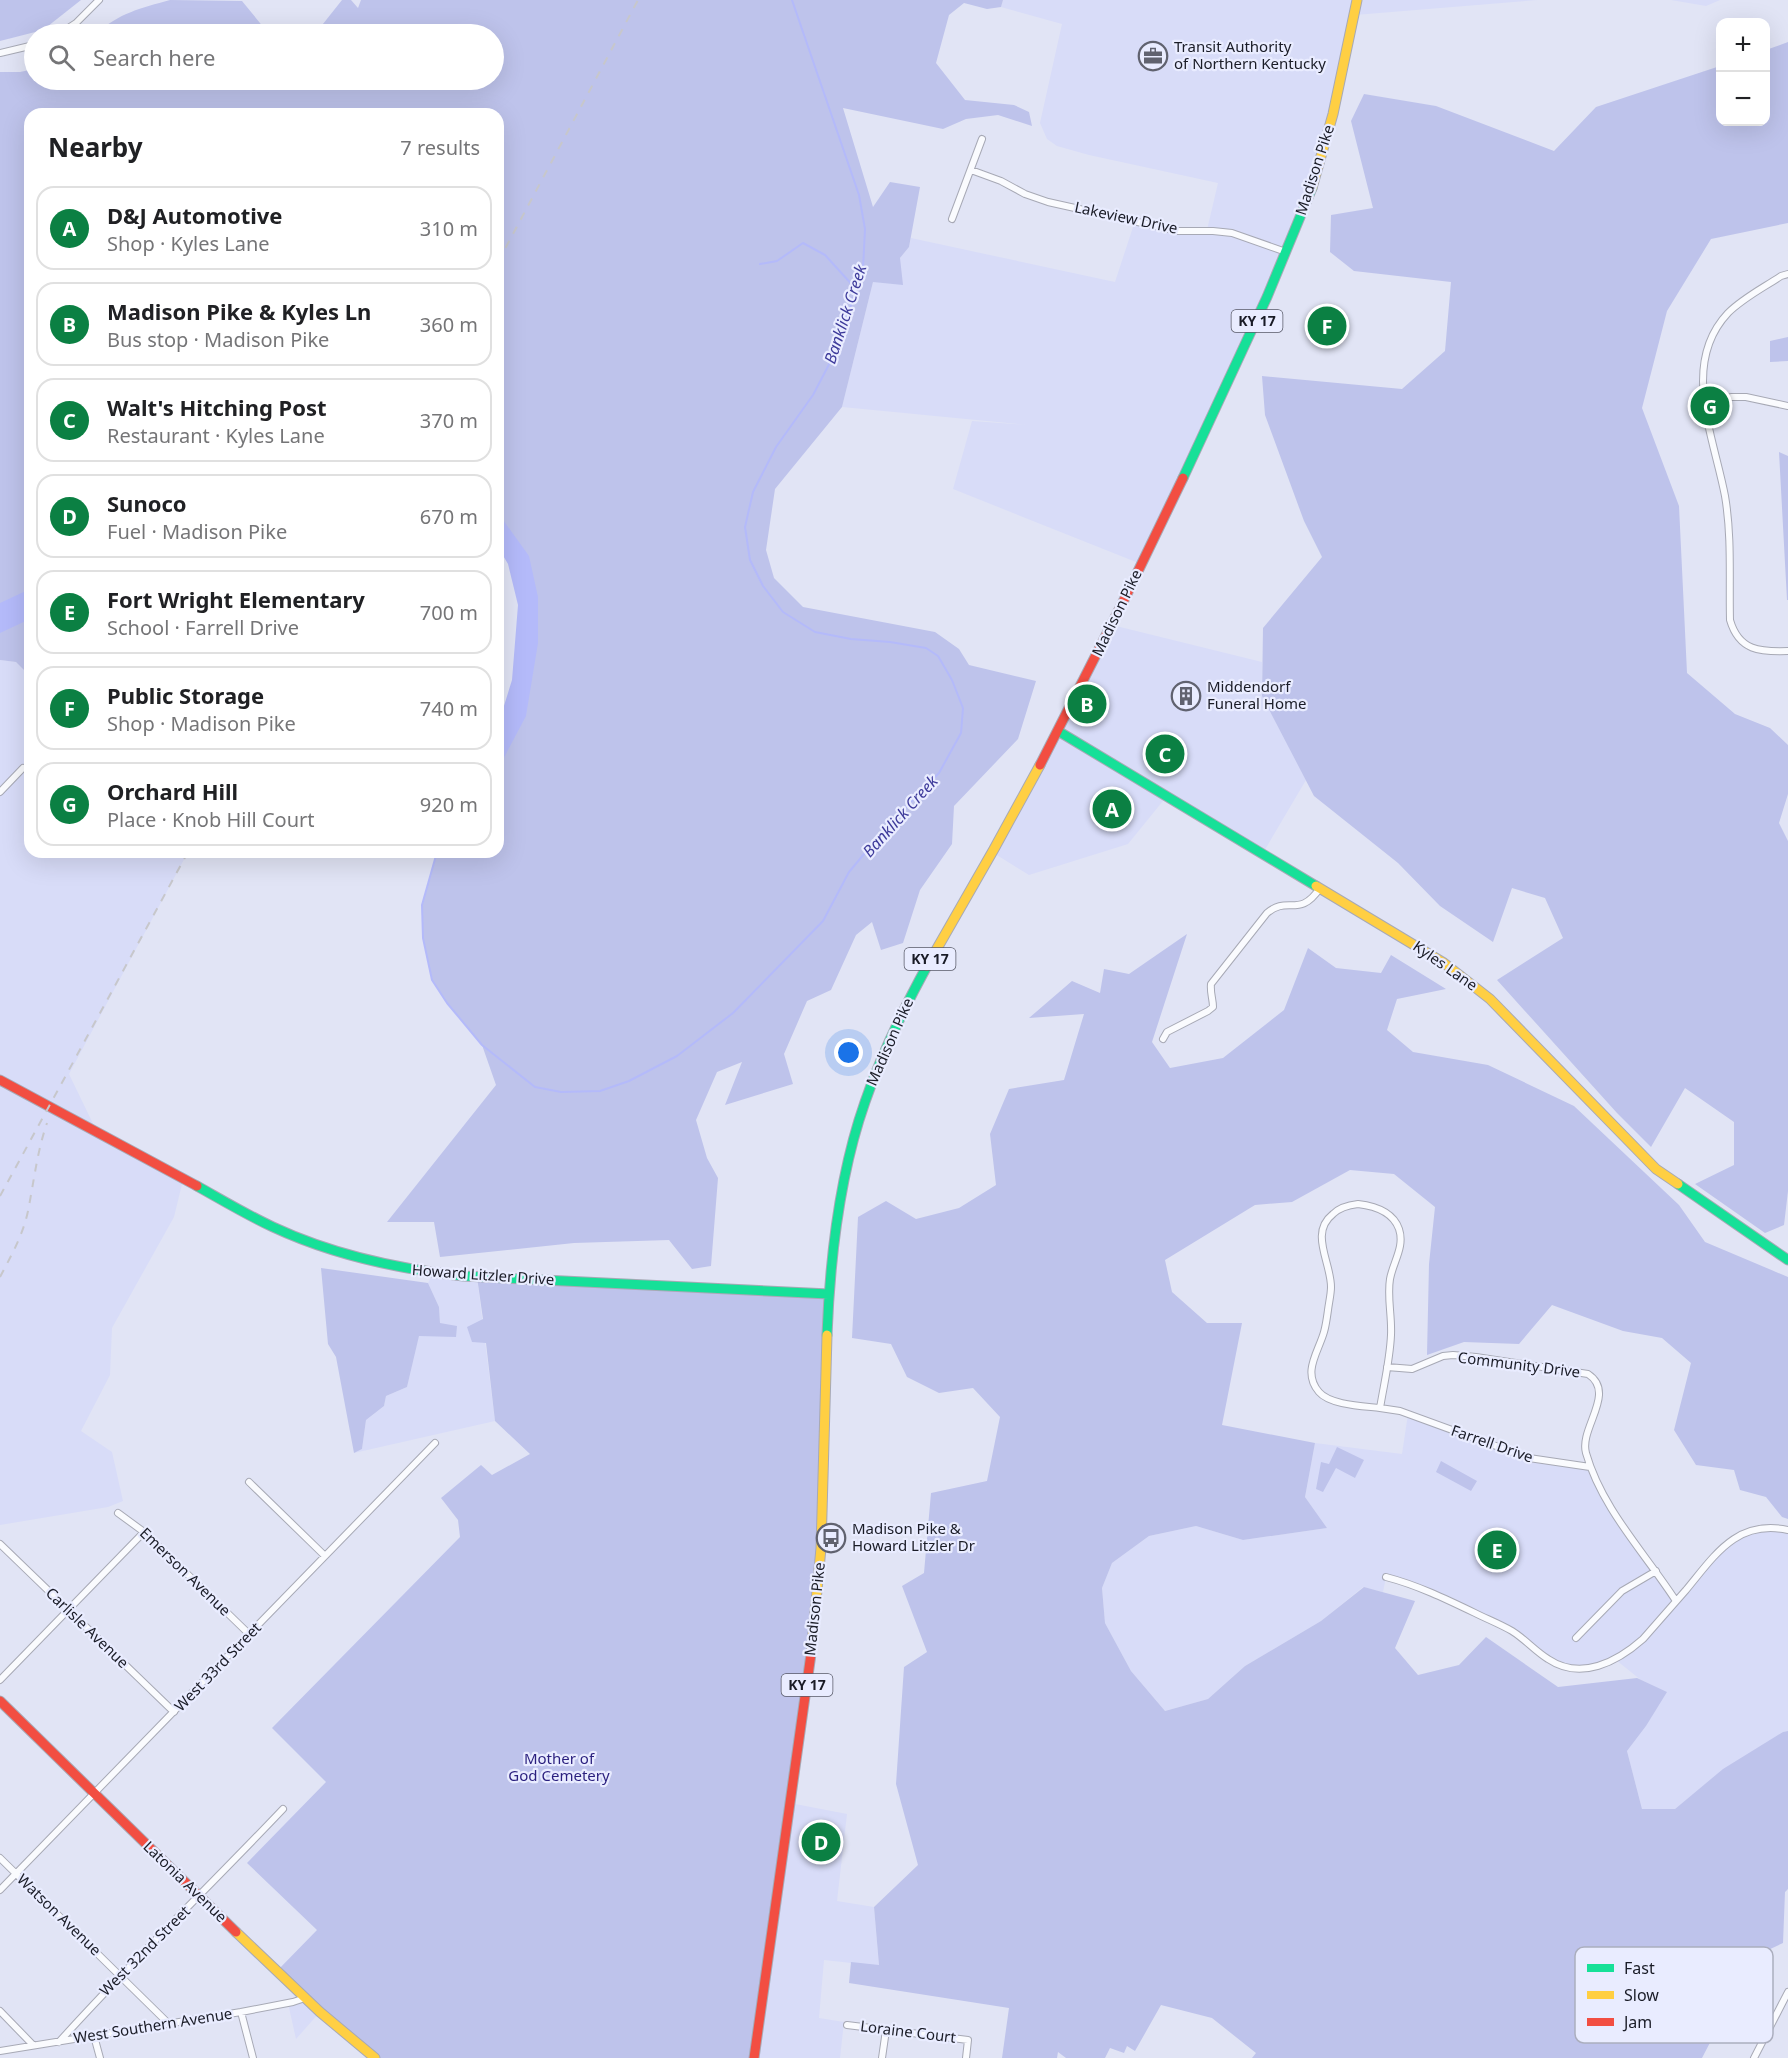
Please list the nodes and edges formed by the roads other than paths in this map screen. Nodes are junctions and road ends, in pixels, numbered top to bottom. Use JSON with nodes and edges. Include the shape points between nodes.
{"nodes":[{"id":1,"x":99,"y":0,"type":"edge"},
{"id":2,"x":1357,"y":0,"type":"edge"},
{"id":3,"x":76,"y":24,"type":"edge"},
{"id":4,"x":24,"y":47,"type":"edge"},
{"id":5,"x":0,"y":53,"type":"edge"},
{"id":6,"x":982,"y":139,"type":"dead end"},
{"id":7,"x":970,"y":170,"type":"junction"},
{"id":8,"x":952,"y":219,"type":"dead end"},
{"id":9,"x":1286,"y":252,"type":"junction"},
{"id":10,"x":1788,"y":274,"type":"edge"},
{"id":11,"x":1704,"y":402,"type":"junction"},
{"id":12,"x":1788,"y":406,"type":"edge"},
{"id":13,"x":1788,"y":651,"type":"edge"},
{"id":14,"x":1058,"y":731,"type":"junction"},
{"id":15,"x":23,"y":768,"type":"dead end"},
{"id":16,"x":0,"y":792,"type":"edge"},
{"id":17,"x":1320,"y":888,"type":"junction"},
{"id":18,"x":1163,"y":1039,"type":"dead end"},
{"id":19,"x":0,"y":1080,"type":"edge"},
{"id":20,"x":1788,"y":1260,"type":"edge"},
{"id":21,"x":829,"y":1294,"type":"junction"},
{"id":22,"x":1387,"y":1367,"type":"junction"},
{"id":23,"x":1380,"y":1408,"type":"junction"},
{"id":24,"x":435,"y":1443,"type":"dead end"},
{"id":25,"x":1590,"y":1467,"type":"junction"},
{"id":26,"x":249,"y":1482,"type":"dead end"},
{"id":27,"x":118,"y":1513,"type":"dead end"},
{"id":28,"x":1788,"y":1530,"type":"edge"},
{"id":29,"x":144,"y":1532,"type":"junction"},
{"id":30,"x":0,"y":1544,"type":"edge"},
{"id":31,"x":325,"y":1556,"type":"junction"},
{"id":32,"x":1656,"y":1571,"type":"junction"},
{"id":33,"x":1386,"y":1577,"type":"dead end"},
{"id":34,"x":1676,"y":1601,"type":"junction"},
{"id":35,"x":69,"y":1610,"type":"junction"},
{"id":36,"x":249,"y":1635,"type":"junction"},
{"id":37,"x":1575,"y":1638,"type":"dead end"},
{"id":38,"x":0,"y":1680,"type":"edge"},
{"id":39,"x":0,"y":1701,"type":"edge"},
{"id":40,"x":174,"y":1712,"type":"junction"},
{"id":41,"x":94,"y":1793,"type":"junction"},
{"id":42,"x":282,"y":1809,"type":"dead end"},
{"id":43,"x":0,"y":1858,"type":"edge"},
{"id":44,"x":16,"y":1873,"type":"junction"},
{"id":45,"x":0,"y":1890,"type":"edge"},
{"id":46,"x":200,"y":1896,"type":"junction"},
{"id":47,"x":120,"y":1975,"type":"junction"},
{"id":48,"x":1788,"y":1992,"type":"edge"},
{"id":49,"x":305,"y":1998,"type":"junction"},
{"id":50,"x":0,"y":2011,"type":"edge"},
{"id":51,"x":241,"y":2012,"type":"junction"},
{"id":52,"x":1773,"y":2021,"type":"edge"},
{"id":53,"x":169,"y":2024,"type":"junction"},
{"id":54,"x":847,"y":2025,"type":"dead end"},
{"id":55,"x":886,"y":2030,"type":"junction"},
{"id":56,"x":94,"y":2036,"type":"junction"},
{"id":57,"x":59,"y":2042,"type":"junction"},
{"id":58,"x":1762,"y":2043,"type":"edge"},
{"id":59,"x":33,"y":2045,"type":"junction"},
{"id":60,"x":0,"y":2051,"type":"edge"},
{"id":61,"x":100,"y":2058,"type":"edge"},
{"id":62,"x":253,"y":2058,"type":"edge"},
{"id":63,"x":375,"y":2058,"type":"edge"},
{"id":64,"x":754,"y":2058,"type":"edge"},
{"id":65,"x":882,"y":2058,"type":"edge"},
{"id":66,"x":966,"y":2058,"type":"edge"},
{"id":67,"x":1754,"y":2058,"type":"edge"}],
"edges":[{"from":1,"to":3,"type":"street"},
{"from":2,"to":9,"type":"main road","name":"Madison Pike","number":"KY 17","via":[[1343,73],[1320,158]]},
{"from":4,"to":5,"type":"street"},
{"from":6,"to":7,"type":"street"},
{"from":7,"to":8,"type":"street"},
{"from":7,"to":9,"type":"street","name":"Lakeview Drive","via":[[1048,202],[1178,231],[1232,233]]},
{"from":9,"to":14,"type":"main road","name":"Madison Pike","number":"KY 17","via":[[1175,497]]},
{"from":10,"to":11,"type":"street","via":[[1738,304],[1720,324],[1708,345],[1703,367]]},
{"from":11,"to":12,"type":"street","via":[[1746,397]]},
{"from":11,"to":13,"type":"street","via":[[1727,511],[1732,627],[1746,645],[1760,651]]},
{"from":14,"to":17,"type":"main road","name":"Kyles Lane"},
{"from":14,"to":21,"type":"main road","name":"Madison Pike","number":"KY 17","via":[[920,977],[880,1062],[862,1108],[844,1175]]},
{"from":15,"to":16,"type":"street"},
{"from":17,"to":18,"type":"street","via":[[1307,903],[1282,905],[1267,913],[1211,984],[1213,1007],[1167,1032]]},
{"from":17,"to":20,"type":"main road","name":"Kyles Lane","via":[[1430,953],[1468,981],[1531,1039],[1656,1169]]},
{"from":19,"to":21,"type":"main road","name":"Howard Litzler Drive","via":[[273,1227],[306,1242],[371,1262],[463,1276]]},
{"from":21,"to":64,"type":"main road","name":"Madison Pike","number":"KY 17","via":[[821,1548],[815,1613]]},
{"from":22,"to":23,"type":"street","name":"Farrell Drive"},
{"from":22,"to":23,"type":"street","name":"Farrell Drive","via":[[1392,1326],[1390,1281],[1400,1250],[1400,1233],[1393,1218],[1383,1211],[1353,1204],[1334,1213],[1322,1229],[1331,1286],[1324,1332],[1311,1367],[1312,1379],[1320,1393],[1334,1401]]},
{"from":22,"to":25,"type":"street","name":"Community Drive","via":[[1412,1369],[1453,1355],[1588,1374],[1599,1385],[1594,1419],[1585,1438]]},
{"from":23,"to":25,"type":"street","name":"Farrell Drive","via":[[1400,1411],[1529,1458]]},
{"from":24,"to":31,"type":"street","name":"West 33rd Street"},
{"from":25,"to":32,"type":"street","via":[[1611,1509]]},
{"from":26,"to":31,"type":"street"},
{"from":27,"to":29,"type":"street","name":"Emerson Avenue"},
{"from":28,"to":34,"type":"street","via":[[1765,1528],[1736,1537],[1714,1556]]},
{"from":29,"to":35,"type":"street"},
{"from":29,"to":36,"type":"street","name":"Emerson Avenue"},
{"from":30,"to":35,"type":"street","name":"Carlisle Avenue"},
{"from":31,"to":36,"type":"street","name":"West 33rd Street"},
{"from":32,"to":34,"type":"street"},
{"from":32,"to":37,"type":"street","via":[[1622,1591]]},
{"from":33,"to":34,"type":"street","via":[[1439,1595],[1512,1631],[1548,1660],[1570,1667],[1599,1667],[1616,1660],[1643,1639]]},
{"from":35,"to":38,"type":"street"},
{"from":35,"to":40,"type":"street","name":"Carlisle Avenue"},
{"from":36,"to":40,"type":"street","name":"West 33rd Street"},
{"from":39,"to":41,"type":"main road","name":"Latonia Avenue"},
{"from":40,"to":41,"type":"street","name":"West 33rd Street"},
{"from":41,"to":44,"type":"street","name":"West 33rd Street"},
{"from":41,"to":46,"type":"main road","name":"Latonia Avenue"},
{"from":42,"to":46,"type":"street","name":"West 32nd Street"},
{"from":43,"to":44,"type":"street","name":"Watson Avenue"},
{"from":44,"to":45,"type":"street","name":"West 33rd Street"},
{"from":44,"to":47,"type":"street","name":"Watson Avenue"},
{"from":46,"to":47,"type":"street","name":"West 32nd Street"},
{"from":46,"to":49,"type":"main road","name":"Latonia Avenue"},
{"from":47,"to":53,"type":"street","name":"Watson Avenue"},
{"from":47,"to":57,"type":"street","name":"West 32nd Street"},
{"from":48,"to":52,"type":"street"},
{"from":49,"to":51,"type":"street","name":"West Southern Avenue"},
{"from":49,"to":63,"type":"main road","name":"Latonia Avenue"},
{"from":50,"to":59,"type":"street"},
{"from":51,"to":53,"type":"street","name":"West Southern Avenue"},
{"from":51,"to":62,"type":"street"},
{"from":53,"to":56,"type":"street","name":"West Southern Avenue"},
{"from":54,"to":55,"type":"street","name":"Loraine Court"},
{"from":55,"to":65,"type":"street"},
{"from":55,"to":66,"type":"street","name":"Loraine Court","via":[[968,2040]]},
{"from":56,"to":57,"type":"street","name":"West Southern Avenue"},
{"from":56,"to":61,"type":"street"},
{"from":57,"to":59,"type":"street","name":"West Southern Avenue"},
{"from":58,"to":67,"type":"street"},
{"from":59,"to":60,"type":"street","name":"West Southern Avenue"}]}
